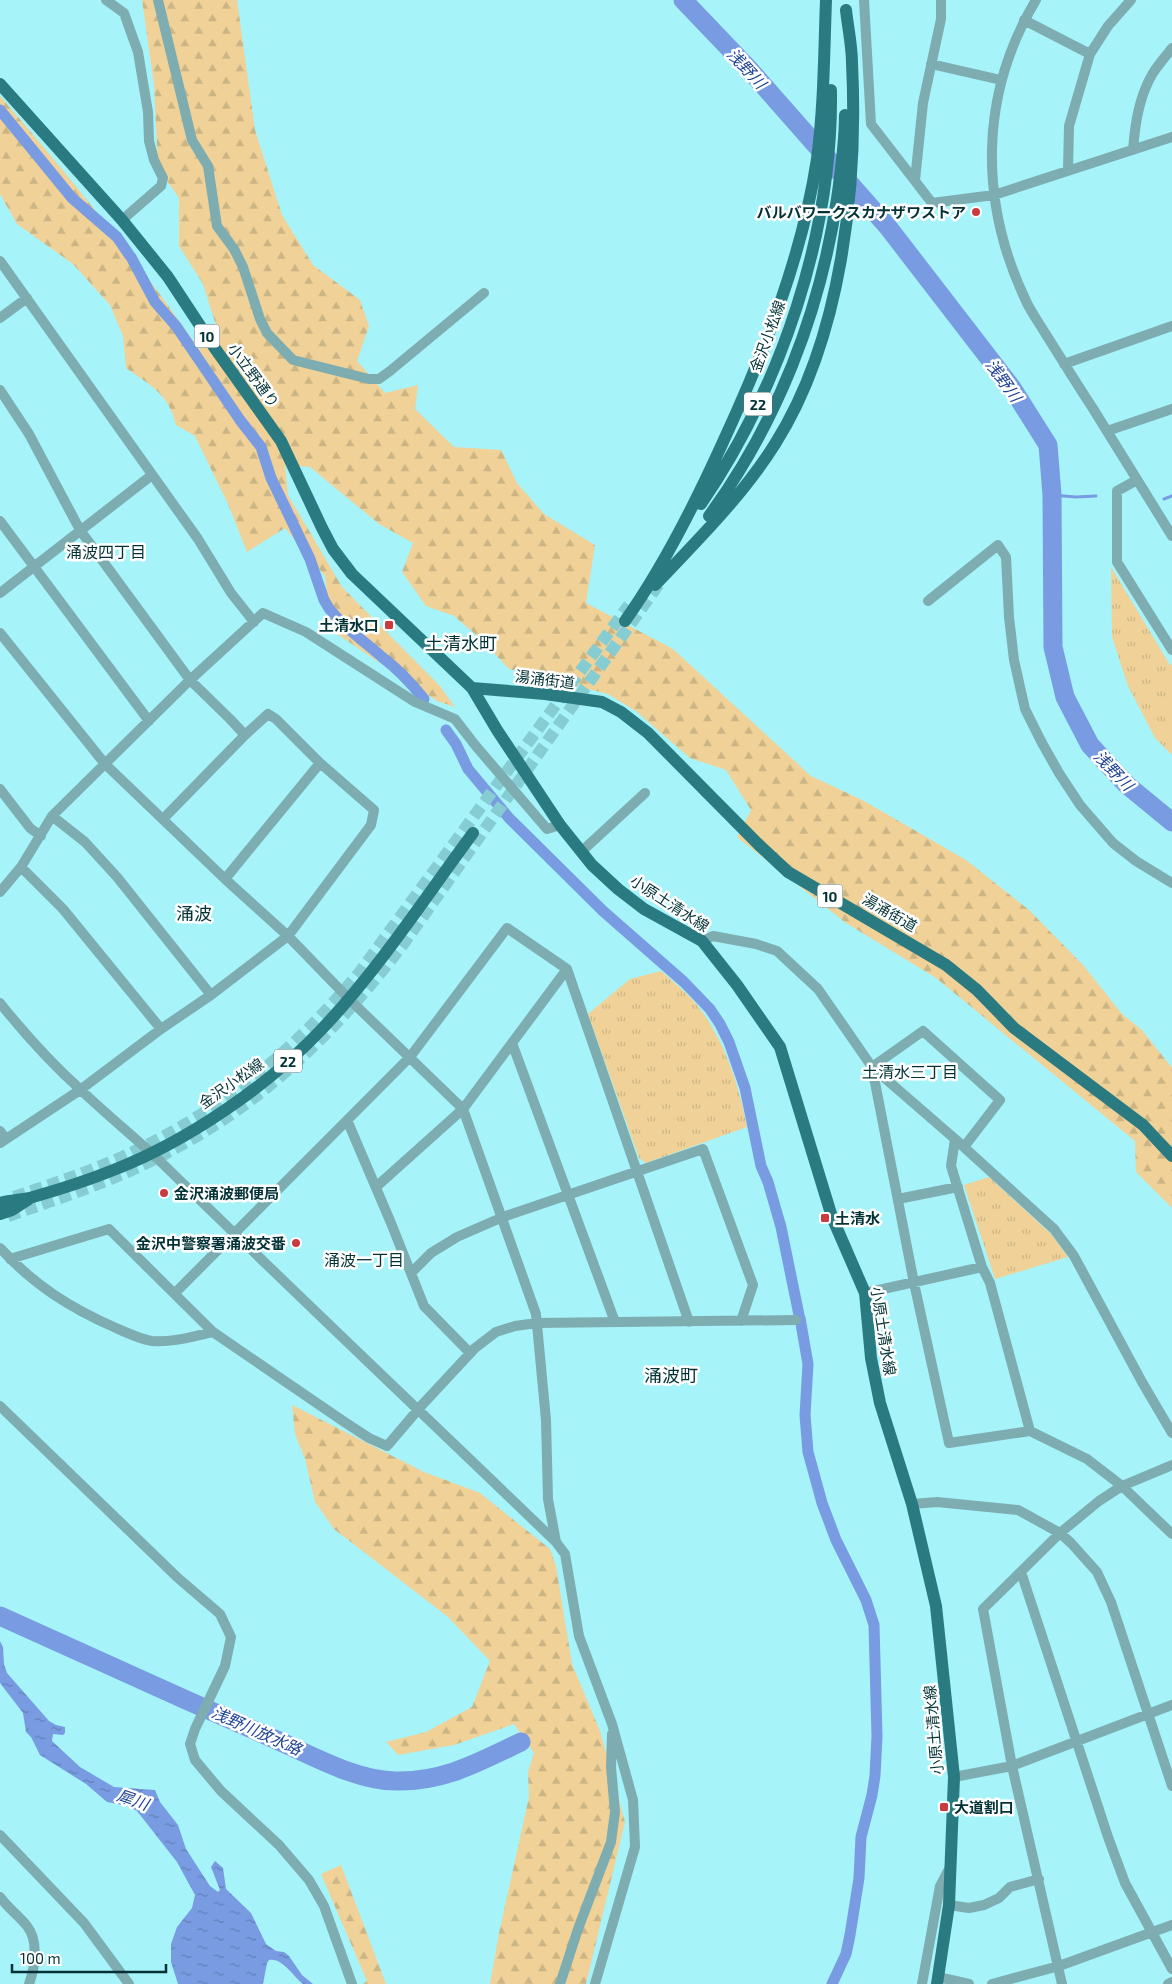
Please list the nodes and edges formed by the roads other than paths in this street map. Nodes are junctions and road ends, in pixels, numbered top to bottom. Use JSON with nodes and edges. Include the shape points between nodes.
{"nodes":[{"id":1,"x":106,"y":0,"type":"edge"},
{"id":2,"x":158,"y":0,"type":"edge"},
{"id":3,"x":826,"y":0,"type":"edge"},
{"id":4,"x":864,"y":0,"type":"edge"},
{"id":5,"x":941,"y":0,"type":"edge"},
{"id":6,"x":1036,"y":0,"type":"edge"},
{"id":7,"x":1131,"y":0,"type":"edge"},
{"id":8,"x":846,"y":5,"type":"edge"},
{"id":9,"x":1024,"y":20,"type":"junction"},
{"id":10,"x":1172,"y":48,"type":"edge"},
{"id":11,"x":1090,"y":54,"type":"junction"},
{"id":12,"x":931,"y":64,"type":"junction"},
{"id":13,"x":1001,"y":80,"type":"junction"},
{"id":14,"x":0,"y":84,"type":"edge"},
{"id":15,"x":827,"y":105,"type":"junction"},
{"id":16,"x":1172,"y":137,"type":"edge"},
{"id":17,"x":1133,"y":150,"type":"junction"},
{"id":18,"x":1068,"y":171,"type":"junction"},
{"id":19,"x":915,"y":180,"type":"junction"},
{"id":20,"x":994,"y":195,"type":"junction"},
{"id":21,"x":122,"y":220,"type":"junction"},
{"id":22,"x":0,"y":261,"type":"edge"},
{"id":23,"x":484,"y":293,"type":"dead end"},
{"id":24,"x":27,"y":298,"type":"junction"},
{"id":25,"x":0,"y":318,"type":"edge"},
{"id":26,"x":1172,"y":326,"type":"edge"},
{"id":27,"x":1064,"y":364,"type":"junction"},
{"id":28,"x":0,"y":390,"type":"edge"},
{"id":29,"x":1172,"y":409,"type":"edge"},
{"id":30,"x":1107,"y":431,"type":"junction"},
{"id":31,"x":152,"y":475,"type":"junction"},
{"id":32,"x":1137,"y":480,"type":"junction"},
{"id":33,"x":0,"y":521,"type":"edge"},
{"id":34,"x":80,"y":530,"type":"junction"},
{"id":35,"x":1172,"y":536,"type":"edge"},
{"id":36,"x":34,"y":566,"type":"junction"},
{"id":37,"x":0,"y":593,"type":"edge"},
{"id":38,"x":928,"y":601,"type":"dead end"},
{"id":39,"x":638,"y":603,"type":"junction"},
{"id":40,"x":625,"y":621,"type":"dead end"},
{"id":41,"x":254,"y":622,"type":"junction"},
{"id":42,"x":0,"y":633,"type":"edge"},
{"id":43,"x":1172,"y":650,"type":"edge"},
{"id":44,"x":190,"y":680,"type":"junction"},
{"id":45,"x":472,"y":688,"type":"junction"},
{"id":46,"x":149,"y":721,"type":"junction"},
{"id":47,"x":245,"y":735,"type":"junction"},
{"id":48,"x":320,"y":763,"type":"junction"},
{"id":49,"x":105,"y":764,"type":"junction"},
{"id":50,"x":0,"y":789,"type":"edge"},
{"id":51,"x":645,"y":793,"type":"dead end"},
{"id":52,"x":52,"y":816,"type":"junction"},
{"id":53,"x":163,"y":819,"type":"junction"},
{"id":54,"x":560,"y":824,"type":"junction"},
{"id":55,"x":473,"y":832,"type":"dead end"},
{"id":56,"x":41,"y":836,"type":"junction"},
{"id":57,"x":582,"y":852,"type":"junction"},
{"id":58,"x":20,"y":867,"type":"junction"},
{"id":59,"x":224,"y":879,"type":"junction"},
{"id":60,"x":1172,"y":883,"type":"edge"},
{"id":61,"x":0,"y":892,"type":"edge"},
{"id":62,"x":288,"y":936,"type":"junction"},
{"id":63,"x":702,"y":941,"type":"junction"},
{"id":64,"x":567,"y":970,"type":"junction"},
{"id":65,"x":211,"y":995,"type":"junction"},
{"id":66,"x":349,"y":999,"type":"junction"},
{"id":67,"x":0,"y":1003,"type":"edge"},
{"id":68,"x":161,"y":1028,"type":"junction"},
{"id":69,"x":512,"y":1043,"type":"junction"},
{"id":70,"x":410,"y":1058,"type":"junction"},
{"id":71,"x":872,"y":1067,"type":"junction"},
{"id":72,"x":80,"y":1090,"type":"junction"},
{"id":73,"x":463,"y":1109,"type":"junction"},
{"id":74,"x":346,"y":1120,"type":"junction"},
{"id":75,"x":2,"y":1138,"type":"edge"},
{"id":76,"x":956,"y":1139,"type":"junction"},
{"id":77,"x":964,"y":1147,"type":"junction"},
{"id":78,"x":152,"y":1153,"type":"junction"},
{"id":79,"x":1172,"y":1156,"type":"edge"},
{"id":80,"x":637,"y":1171,"type":"junction"},
{"id":81,"x":376,"y":1187,"type":"junction"},
{"id":82,"x":958,"y":1187,"type":"junction"},
{"id":83,"x":568,"y":1195,"type":"junction"},
{"id":84,"x":31,"y":1198,"type":"junction"},
{"id":85,"x":898,"y":1198,"type":"junction"},
{"id":86,"x":0,"y":1203,"type":"edge"},
{"id":87,"x":0,"y":1214,"type":"edge"},
{"id":88,"x":503,"y":1217,"type":"junction"},
{"id":89,"x":233,"y":1233,"type":"junction"},
{"id":90,"x":0,"y":1248,"type":"edge"},
{"id":91,"x":10,"y":1259,"type":"junction"},
{"id":92,"x":982,"y":1267,"type":"junction"},
{"id":93,"x":412,"y":1273,"type":"junction"},
{"id":94,"x":914,"y":1283,"type":"junction"},
{"id":95,"x":175,"y":1293,"type":"junction"},
{"id":96,"x":865,"y":1293,"type":"junction"},
{"id":97,"x":796,"y":1320,"type":"dead end"},
{"id":98,"x":741,"y":1321,"type":"junction"},
{"id":99,"x":615,"y":1322,"type":"junction"},
{"id":100,"x":689,"y":1322,"type":"junction"},
{"id":101,"x":537,"y":1323,"type":"junction"},
{"id":102,"x":213,"y":1332,"type":"junction"},
{"id":103,"x":470,"y":1353,"type":"junction"},
{"id":104,"x":0,"y":1406,"type":"edge"},
{"id":105,"x":419,"y":1410,"type":"junction"},
{"id":106,"x":1030,"y":1431,"type":"junction"},
{"id":107,"x":1172,"y":1433,"type":"edge"},
{"id":108,"x":1172,"y":1465,"type":"edge"},
{"id":109,"x":1122,"y":1486,"type":"junction"},
{"id":110,"x":912,"y":1504,"type":"junction"},
{"id":111,"x":1060,"y":1533,"type":"junction"},
{"id":112,"x":1172,"y":1534,"type":"edge"},
{"id":113,"x":556,"y":1542,"type":"junction"},
{"id":114,"x":1021,"y":1572,"type":"junction"},
{"id":115,"x":1172,"y":1705,"type":"edge"},
{"id":116,"x":1148,"y":1715,"type":"junction"},
{"id":117,"x":612,"y":1724,"type":"junction"},
{"id":118,"x":1077,"y":1741,"type":"junction"},
{"id":119,"x":1012,"y":1766,"type":"junction"},
{"id":120,"x":954,"y":1776,"type":"junction"},
{"id":121,"x":1172,"y":1786,"type":"edge"},
{"id":122,"x":0,"y":1835,"type":"edge"},
{"id":123,"x":952,"y":1864,"type":"junction"},
{"id":124,"x":1039,"y":1879,"type":"junction"},
{"id":125,"x":0,"y":1897,"type":"edge"},
{"id":126,"x":949,"y":1905,"type":"junction"},
{"id":127,"x":1172,"y":1925,"type":"edge"},
{"id":128,"x":1151,"y":1933,"type":"junction"},
{"id":129,"x":1059,"y":1966,"type":"junction"},
{"id":130,"x":1172,"y":1969,"type":"edge"},
{"id":131,"x":937,"y":1981,"type":"edge"},
{"id":132,"x":1172,"y":1982,"type":"edge"},
{"id":133,"x":350,"y":1983,"type":"edge"},
{"id":134,"x":29,"y":1984,"type":"edge"},
{"id":135,"x":129,"y":1984,"type":"edge"},
{"id":136,"x":560,"y":1984,"type":"edge"},
{"id":137,"x":595,"y":1984,"type":"edge"},
{"id":138,"x":922,"y":1984,"type":"edge"},
{"id":139,"x":969,"y":1984,"type":"edge"},
{"id":140,"x":992,"y":1984,"type":"edge"},
{"id":141,"x":1062,"y":1984,"type":"edge"},
{"id":142,"x":1168,"y":1984,"type":"edge"}],
"edges":[{"from":1,"to":21,"type":"street","via":[[124,13],[138,52],[148,112],[149,141],[163,178],[161,186]]},
{"from":2,"to":23,"type":"street","via":[[192,140],[208,166],[217,226],[243,267],[267,333],[293,360],[378,379]]},
{"from":3,"to":15,"type":"main road","number":"22"},
{"from":4,"to":19,"type":"street","via":[[871,124]]},
{"from":5,"to":12,"type":"street","via":[[941,19]]},
{"from":6,"to":9,"type":"street"},
{"from":7,"to":11,"type":"street","via":[[1108,26]]},
{"from":8,"to":15,"type":"main road","name":"金沢小松線","number":"22","via":[[845,127],[833,228],[800,343],[764,429],[731,486],[657,577],[718,479],[755,411],[801,292],[824,182]]},
{"from":8,"to":39,"type":"main road","number":"22","via":[[852,61],[853,138],[836,285],[818,352],[788,421],[752,478]]},
{"from":9,"to":11,"type":"street"},
{"from":9,"to":13,"type":"street"},
{"from":10,"to":17,"type":"street","via":[[1152,74],[1142,98]]},
{"from":11,"to":18,"type":"street","via":[[1069,126]]},
{"from":12,"to":13,"type":"street"},
{"from":12,"to":19,"type":"street","via":[[922,103]]},
{"from":13,"to":20,"type":"street","via":[[991,145]]},
{"from":14,"to":21,"type":"main road","name":"小立野通り","number":"10"},
{"from":15,"to":39,"type":"main road","number":"22","via":[[798,244],[771,326],[709,472]]},
{"from":16,"to":17,"type":"street"},
{"from":17,"to":18,"type":"street"},
{"from":18,"to":20,"type":"street"},
{"from":19,"to":20,"type":"street","via":[[932,203]]},
{"from":20,"to":27,"type":"street","via":[[1006,254],[1023,294]]},
{"from":21,"to":45,"type":"main road","name":"小立野通り","number":"10","via":[[168,277],[281,440],[322,528],[352,574]]},
{"from":22,"to":24,"type":"street"},
{"from":24,"to":25,"type":"street"},
{"from":24,"to":31,"type":"street"},
{"from":26,"to":27,"type":"street"},
{"from":27,"to":30,"type":"street"},
{"from":28,"to":34,"type":"street","via":[[29,434]]},
{"from":29,"to":30,"type":"street"},
{"from":30,"to":32,"type":"street"},
{"from":31,"to":34,"type":"street"},
{"from":31,"to":41,"type":"street"},
{"from":32,"to":35,"type":"street"},
{"from":32,"to":43,"type":"street","via":[[1117,491],[1116,562]]},
{"from":33,"to":36,"type":"street"},
{"from":34,"to":36,"type":"street"},
{"from":34,"to":44,"type":"street"},
{"from":36,"to":37,"type":"street"},
{"from":36,"to":46,"type":"street"},
{"from":38,"to":60,"type":"street","via":[[998,545],[1006,557],[1014,660],[1025,710],[1080,805],[1107,836],[1136,861]]},
{"from":39,"to":40,"type":"main road","number":"22"},
{"from":41,"to":44,"type":"street"},
{"from":41,"to":54,"type":"street","via":[[263,613],[306,632],[415,702],[455,719],[547,829]]},
{"from":42,"to":49,"type":"street"},
{"from":44,"to":46,"type":"street"},
{"from":44,"to":47,"type":"street"},
{"from":45,"to":54,"type":"main road","name":"小原土清水線"},
{"from":45,"to":79,"type":"main road","name":"湯涌街道","number":"10","via":[[602,702],[620,712],[648,733],[788,872],[946,964],[1014,1028],[1143,1125]]},
{"from":46,"to":49,"type":"street"},
{"from":47,"to":48,"type":"street","via":[[268,714]]},
{"from":47,"to":53,"type":"street"},
{"from":48,"to":59,"type":"street"},
{"from":48,"to":62,"type":"street","via":[[374,810],[374,817]]},
{"from":49,"to":52,"type":"street"},
{"from":49,"to":53,"type":"street"},
{"from":50,"to":56,"type":"street","via":[[30,828]]},
{"from":51,"to":57,"type":"street"},
{"from":52,"to":56,"type":"street"},
{"from":52,"to":65,"type":"street","via":[[85,842],[117,877]]},
{"from":53,"to":59,"type":"street"},
{"from":54,"to":57,"type":"main road","name":"小原土清水線"},
{"from":55,"to":66,"type":"main road","name":"金沢小松線","number":"22"},
{"from":56,"to":58,"type":"street"},
{"from":57,"to":63,"type":"main road","name":"小原土清水線","via":[[618,889],[644,909]]},
{"from":58,"to":61,"type":"street"},
{"from":58,"to":68,"type":"street","via":[[63,909]]},
{"from":59,"to":62,"type":"street"},
{"from":62,"to":65,"type":"street"},
{"from":62,"to":66,"type":"street"},
{"from":63,"to":71,"type":"street","via":[[713,936],[777,951],[818,989]]},
{"from":63,"to":96,"type":"main road","name":"小原土清水線","via":[[780,1047],[829,1208]]},
{"from":64,"to":69,"type":"street"},
{"from":64,"to":70,"type":"street","via":[[507,928]]},
{"from":64,"to":80,"type":"street"},
{"from":65,"to":68,"type":"street"},
{"from":66,"to":70,"type":"street"},
{"from":66,"to":78,"type":"main road","name":"金沢小松線","number":"22","via":[[321,1031],[270,1077],[240,1100]]},
{"from":67,"to":72,"type":"street"},
{"from":68,"to":72,"type":"street"},
{"from":69,"to":73,"type":"street"},
{"from":69,"to":83,"type":"street"},
{"from":70,"to":73,"type":"street"},
{"from":70,"to":74,"type":"street"},
{"from":71,"to":76,"type":"street"},
{"from":71,"to":77,"type":"street","via":[[923,1031],[1000,1100]]},
{"from":71,"to":85,"type":"street"},
{"from":72,"to":75,"type":"street"},
{"from":72,"to":78,"type":"street"},
{"from":73,"to":81,"type":"street"},
{"from":73,"to":88,"type":"street"},
{"from":74,"to":81,"type":"street"},
{"from":74,"to":89,"type":"street"},
{"from":76,"to":77,"type":"street"},
{"from":76,"to":82,"type":"street","via":[[951,1166]]},
{"from":77,"to":107,"type":"street","via":[[1054,1229],[1074,1256]]},
{"from":78,"to":84,"type":"main road","name":"金沢小松線","number":"22"},
{"from":78,"to":89,"type":"street"},
{"from":80,"to":83,"type":"street"},
{"from":80,"to":98,"type":"street","via":[[703,1149],[753,1285]]},
{"from":80,"to":100,"type":"street"},
{"from":81,"to":93,"type":"street"},
{"from":82,"to":85,"type":"street"},
{"from":82,"to":92,"type":"street"},
{"from":83,"to":88,"type":"street"},
{"from":83,"to":99,"type":"street"},
{"from":84,"to":86,"type":"main road","number":"22"},
{"from":84,"to":87,"type":"main road","number":"22"},
{"from":85,"to":94,"type":"street"},
{"from":88,"to":93,"type":"street","via":[[457,1236],[431,1253]]},
{"from":88,"to":101,"type":"street"},
{"from":89,"to":95,"type":"street"},
{"from":89,"to":105,"type":"street"},
{"from":90,"to":91,"type":"street"},
{"from":91,"to":95,"type":"street","via":[[109,1229]]},
{"from":91,"to":102,"type":"street","via":[[44,1290],[87,1315],[136,1337],[168,1341]]},
{"from":92,"to":94,"type":"street"},
{"from":92,"to":106,"type":"street","via":[[990,1283]]},
{"from":93,"to":103,"type":"street","via":[[424,1306]]},
{"from":94,"to":96,"type":"street"},
{"from":94,"to":106,"type":"street","via":[[949,1443]]},
{"from":95,"to":102,"type":"street"},
{"from":96,"to":110,"type":"main road","name":"小原土清水線","via":[[871,1358],[880,1403]]},
{"from":97,"to":98,"type":"street"},
{"from":98,"to":100,"type":"street"},
{"from":99,"to":100,"type":"street"},
{"from":99,"to":101,"type":"street"},
{"from":101,"to":103,"type":"street","via":[[496,1332]]},
{"from":101,"to":113,"type":"street","via":[[546,1420],[548,1499]]},
{"from":102,"to":105,"type":"street","via":[[369,1438],[387,1446]]},
{"from":103,"to":105,"type":"street"},
{"from":104,"to":133,"type":"street","via":[[178,1578],[220,1614],[230,1637],[225,1666],[190,1744],[195,1760],[221,1791],[279,1845],[309,1880],[324,1906]]},
{"from":105,"to":113,"type":"street"},
{"from":106,"to":109,"type":"street","via":[[1087,1459]]},
{"from":108,"to":109,"type":"street"},
{"from":109,"to":111,"type":"street","via":[[1098,1501]]},
{"from":109,"to":112,"type":"street"},
{"from":110,"to":111,"type":"street","via":[[938,1502],[1018,1510]]},
{"from":110,"to":120,"type":"main road","name":"小原土清水線","via":[[936,1606]]},
{"from":111,"to":114,"type":"street"},
{"from":111,"to":116,"type":"street","via":[[1097,1572],[1111,1602]]},
{"from":113,"to":117,"type":"street","via":[[565,1554],[578,1636]]},
{"from":114,"to":118,"type":"street"},
{"from":114,"to":119,"type":"street","via":[[983,1609]]},
{"from":115,"to":116,"type":"street"},
{"from":116,"to":118,"type":"street"},
{"from":116,"to":121,"type":"street"},
{"from":117,"to":136,"type":"street","via":[[614,1829]]},
{"from":117,"to":137,"type":"street","via":[[633,1800],[635,1847]]},
{"from":118,"to":119,"type":"street"},
{"from":118,"to":128,"type":"street","via":[[1125,1883]]},
{"from":119,"to":120,"type":"street"},
{"from":119,"to":124,"type":"street"},
{"from":120,"to":123,"type":"main road","name":"小原土清水線"},
{"from":122,"to":135,"type":"street","via":[[84,1923]]},
{"from":123,"to":126,"type":"main road","name":"小原土清水線"},
{"from":123,"to":138,"type":"street","via":[[940,1886]]},
{"from":124,"to":126,"type":"street","via":[[1010,1887],[999,1898],[984,1905],[969,1908]]},
{"from":124,"to":129,"type":"street"},
{"from":125,"to":134,"type":"street","via":[[29,1928],[35,1952]]},
{"from":126,"to":131,"type":"main road","name":"小原土清水線"},
{"from":127,"to":128,"type":"street"},
{"from":128,"to":129,"type":"street"},
{"from":128,"to":130,"type":"street"},
{"from":129,"to":140,"type":"street"},
{"from":129,"to":141,"type":"street"},
{"from":131,"to":139,"type":"street"},
{"from":132,"to":142,"type":"street"}]}
